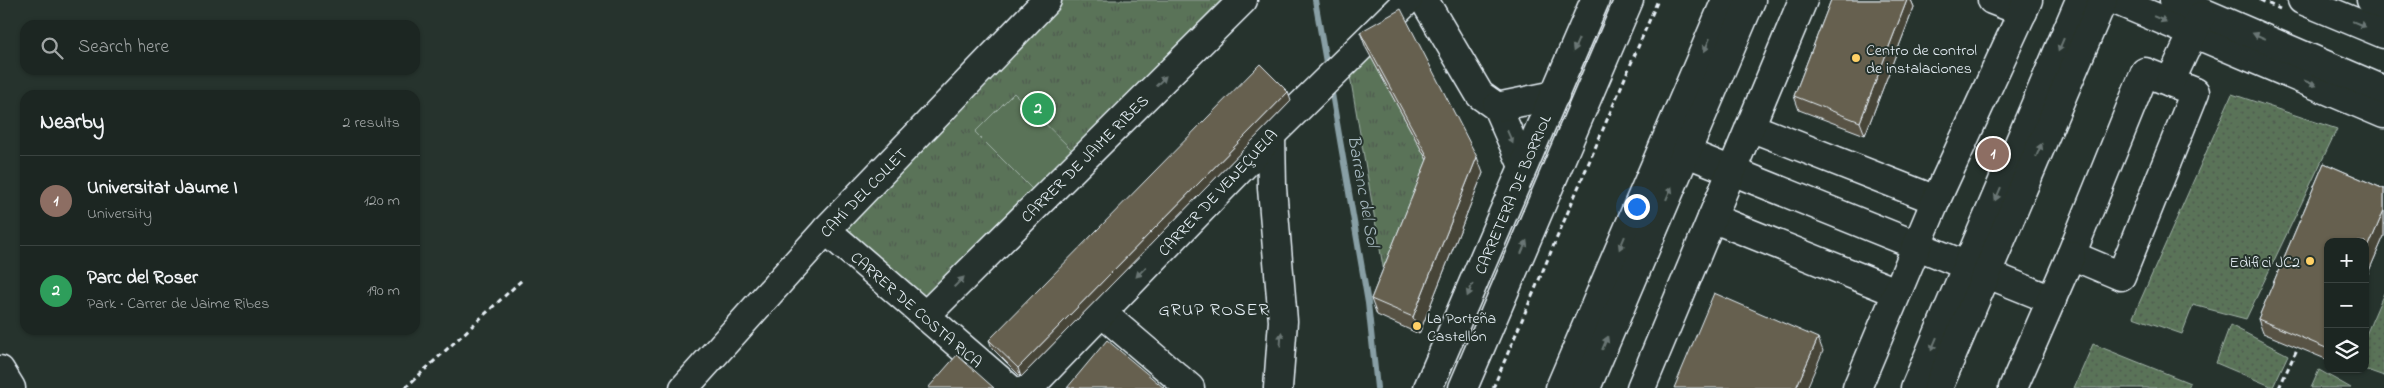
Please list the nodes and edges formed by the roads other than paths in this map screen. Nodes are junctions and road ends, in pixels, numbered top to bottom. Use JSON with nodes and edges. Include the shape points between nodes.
{"nodes":[{"id":1,"x":1047,"y":0,"type":"edge"},
{"id":2,"x":1242,"y":0,"type":"edge"},
{"id":3,"x":1408,"y":0,"type":"edge"},
{"id":4,"x":1424,"y":0,"type":"edge"},
{"id":5,"x":1595,"y":0,"type":"edge"},
{"id":6,"x":1629,"y":0,"type":"edge"},
{"id":7,"x":1726,"y":0,"type":"edge"},
{"id":8,"x":1751,"y":0,"type":"edge"},
{"id":9,"x":1803,"y":0,"type":"edge"},
{"id":10,"x":1992,"y":0,"type":"edge"},
{"id":11,"x":2080,"y":0,"type":"edge"},
{"id":12,"x":2103,"y":0,"type":"edge"},
{"id":13,"x":2115,"y":0,"type":"edge"},
{"id":14,"x":2174,"y":0,"type":"edge"},
{"id":15,"x":2302,"y":0,"type":"edge"},
{"id":16,"x":2371,"y":0,"type":"edge"},
{"id":17,"x":2026,"y":6,"type":"edge"},
{"id":18,"x":2384,"y":6,"type":"edge"},
{"id":19,"x":2198,"y":23,"type":"junction"},
{"id":20,"x":2384,"y":34,"type":"edge"},
{"id":21,"x":2170,"y":82,"type":"junction"},
{"id":22,"x":2384,"y":90,"type":"edge"},
{"id":23,"x":1554,"y":95,"type":"junction"},
{"id":24,"x":1497,"y":107,"type":"junction"},
{"id":25,"x":2384,"y":114,"type":"edge"},
{"id":26,"x":1750,"y":127,"type":"junction"},
{"id":27,"x":1271,"y":135,"type":"junction"},
{"id":28,"x":1675,"y":148,"type":"junction"},
{"id":29,"x":1252,"y":158,"type":"junction"},
{"id":30,"x":1524,"y":166,"type":"junction"},
{"id":31,"x":1731,"y":172,"type":"junction"},
{"id":32,"x":1272,"y":188,"type":"junction"},
{"id":33,"x":1936,"y":200,"type":"junction"},
{"id":34,"x":1712,"y":218,"type":"junction"},
{"id":35,"x":826,"y":230,"type":"junction"},
{"id":36,"x":1918,"y":246,"type":"junction"},
{"id":37,"x":2071,"y":256,"type":"junction"},
{"id":38,"x":1977,"y":269,"type":"junction"},
{"id":39,"x":1896,"y":292,"type":"junction"},
{"id":40,"x":2052,"y":300,"type":"junction"},
{"id":41,"x":1102,"y":313,"type":"junction"},
{"id":42,"x":925,"y":316,"type":"junction"},
{"id":43,"x":0,"y":370,"type":"edge"},
{"id":44,"x":11,"y":388,"type":"edge"},
{"id":45,"x":684,"y":388,"type":"edge"},
{"id":46,"x":1008,"y":388,"type":"edge"},
{"id":47,"x":1029,"y":388,"type":"edge"},
{"id":48,"x":1190,"y":388,"type":"edge"},
{"id":49,"x":1278,"y":388,"type":"edge"},
{"id":50,"x":1428,"y":388,"type":"edge"},
{"id":51,"x":1463,"y":388,"type":"edge"},
{"id":52,"x":1560,"y":388,"type":"edge"},
{"id":53,"x":1586,"y":388,"type":"edge"},
{"id":54,"x":1641,"y":388,"type":"edge"},
{"id":55,"x":1857,"y":388,"type":"edge"},
{"id":56,"x":1915,"y":388,"type":"edge"},
{"id":57,"x":1938,"y":388,"type":"edge"},
{"id":58,"x":2013,"y":388,"type":"edge"}],
"edges":[{"from":1,"to":35,"type":"street","name":"CAMÍ DEL COLLET"},
{"from":42,"to":2,"type":"street","name":"CARRER DE JAIME RIBES","one_way":true},
{"from":3,"to":27,"type":"street","name":"CARRER DE VENEÇUELA"},
{"from":4,"to":24,"type":"street","via":[[1480,95]]},
{"from":5,"to":23,"type":"street","name":"CARRETERA DE BORRIOL","one_way":true},
{"from":51,"to":6,"type":"street","name":"CARRETERA DE BORRIOL","one_way":true},
{"from":7,"to":28,"type":"street","one_way":true},
{"from":8,"to":28,"type":"street"},
{"from":9,"to":26,"type":"street"},
{"from":10,"to":17,"type":"street"},
{"from":11,"to":38,"type":"street","one_way":true},
{"from":38,"to":12,"type":"street","one_way":true},
{"from":13,"to":19,"type":"street","one_way":true},
{"from":14,"to":19,"type":"street"},
{"from":15,"to":20,"type":"street","one_way":true},
{"from":16,"to":18,"type":"street"},
{"from":17,"to":33,"type":"street"},
{"from":19,"to":21,"type":"street"},
{"from":22,"to":19,"type":"street","one_way":true},
{"from":19,"to":25,"type":"street","one_way":true},
{"from":21,"to":37,"type":"street","via":[[2145,72]]},
{"from":21,"to":37,"type":"street","via":[[2195,92],[2121,276]]},
{"from":23,"to":24,"type":"street"},
{"from":23,"to":30,"type":"street","name":"CARRETERA DE BORRIOL"},
{"from":24,"to":30,"type":"street","one_way":true},
{"from":26,"to":31,"type":"street"},
{"from":26,"to":33,"type":"street"},
{"from":27,"to":29,"type":"street","name":"CARRER DE VENEÇUELA"},
{"from":27,"to":32,"type":"street"},
{"from":28,"to":31,"type":"street"},
{"from":28,"to":52,"type":"street","one_way":true},
{"from":53,"to":28,"type":"street","one_way":true},
{"from":29,"to":32,"type":"street"},
{"from":29,"to":41,"type":"street","name":"CARRER DE VENEÇUELA","one_way":true},
{"from":30,"to":50,"type":"street","name":"CARRETERA DE BORRIOL","one_way":true},
{"from":31,"to":34,"type":"street"},
{"from":31,"to":36,"type":"street"},
{"from":49,"to":32,"type":"street","one_way":true,"via":[[1283,321]]},
{"from":33,"to":36,"type":"street"},
{"from":34,"to":39,"type":"street"},
{"from":34,"to":54,"type":"street"},
{"from":35,"to":42,"type":"street","name":"CARRER DE COSTA RICA"},
{"from":35,"to":45,"type":"street","name":"CAMÍ DEL COLLET"},
{"from":36,"to":38,"type":"street"},
{"from":36,"to":39,"type":"street"},
{"from":37,"to":40,"type":"street"},
{"from":38,"to":40,"type":"street"},
{"from":38,"to":56,"type":"street","one_way":true},
{"from":38,"to":57,"type":"street"},
{"from":39,"to":55,"type":"street"},
{"from":40,"to":58,"type":"street"},
{"from":41,"to":47,"type":"street","name":"CARRER DE VENEÇUELA"},
{"from":41,"to":48,"type":"street"},
{"from":42,"to":46,"type":"street","name":"CARRER DE COSTA RICA"},
{"from":43,"to":44,"type":"street"}]}
